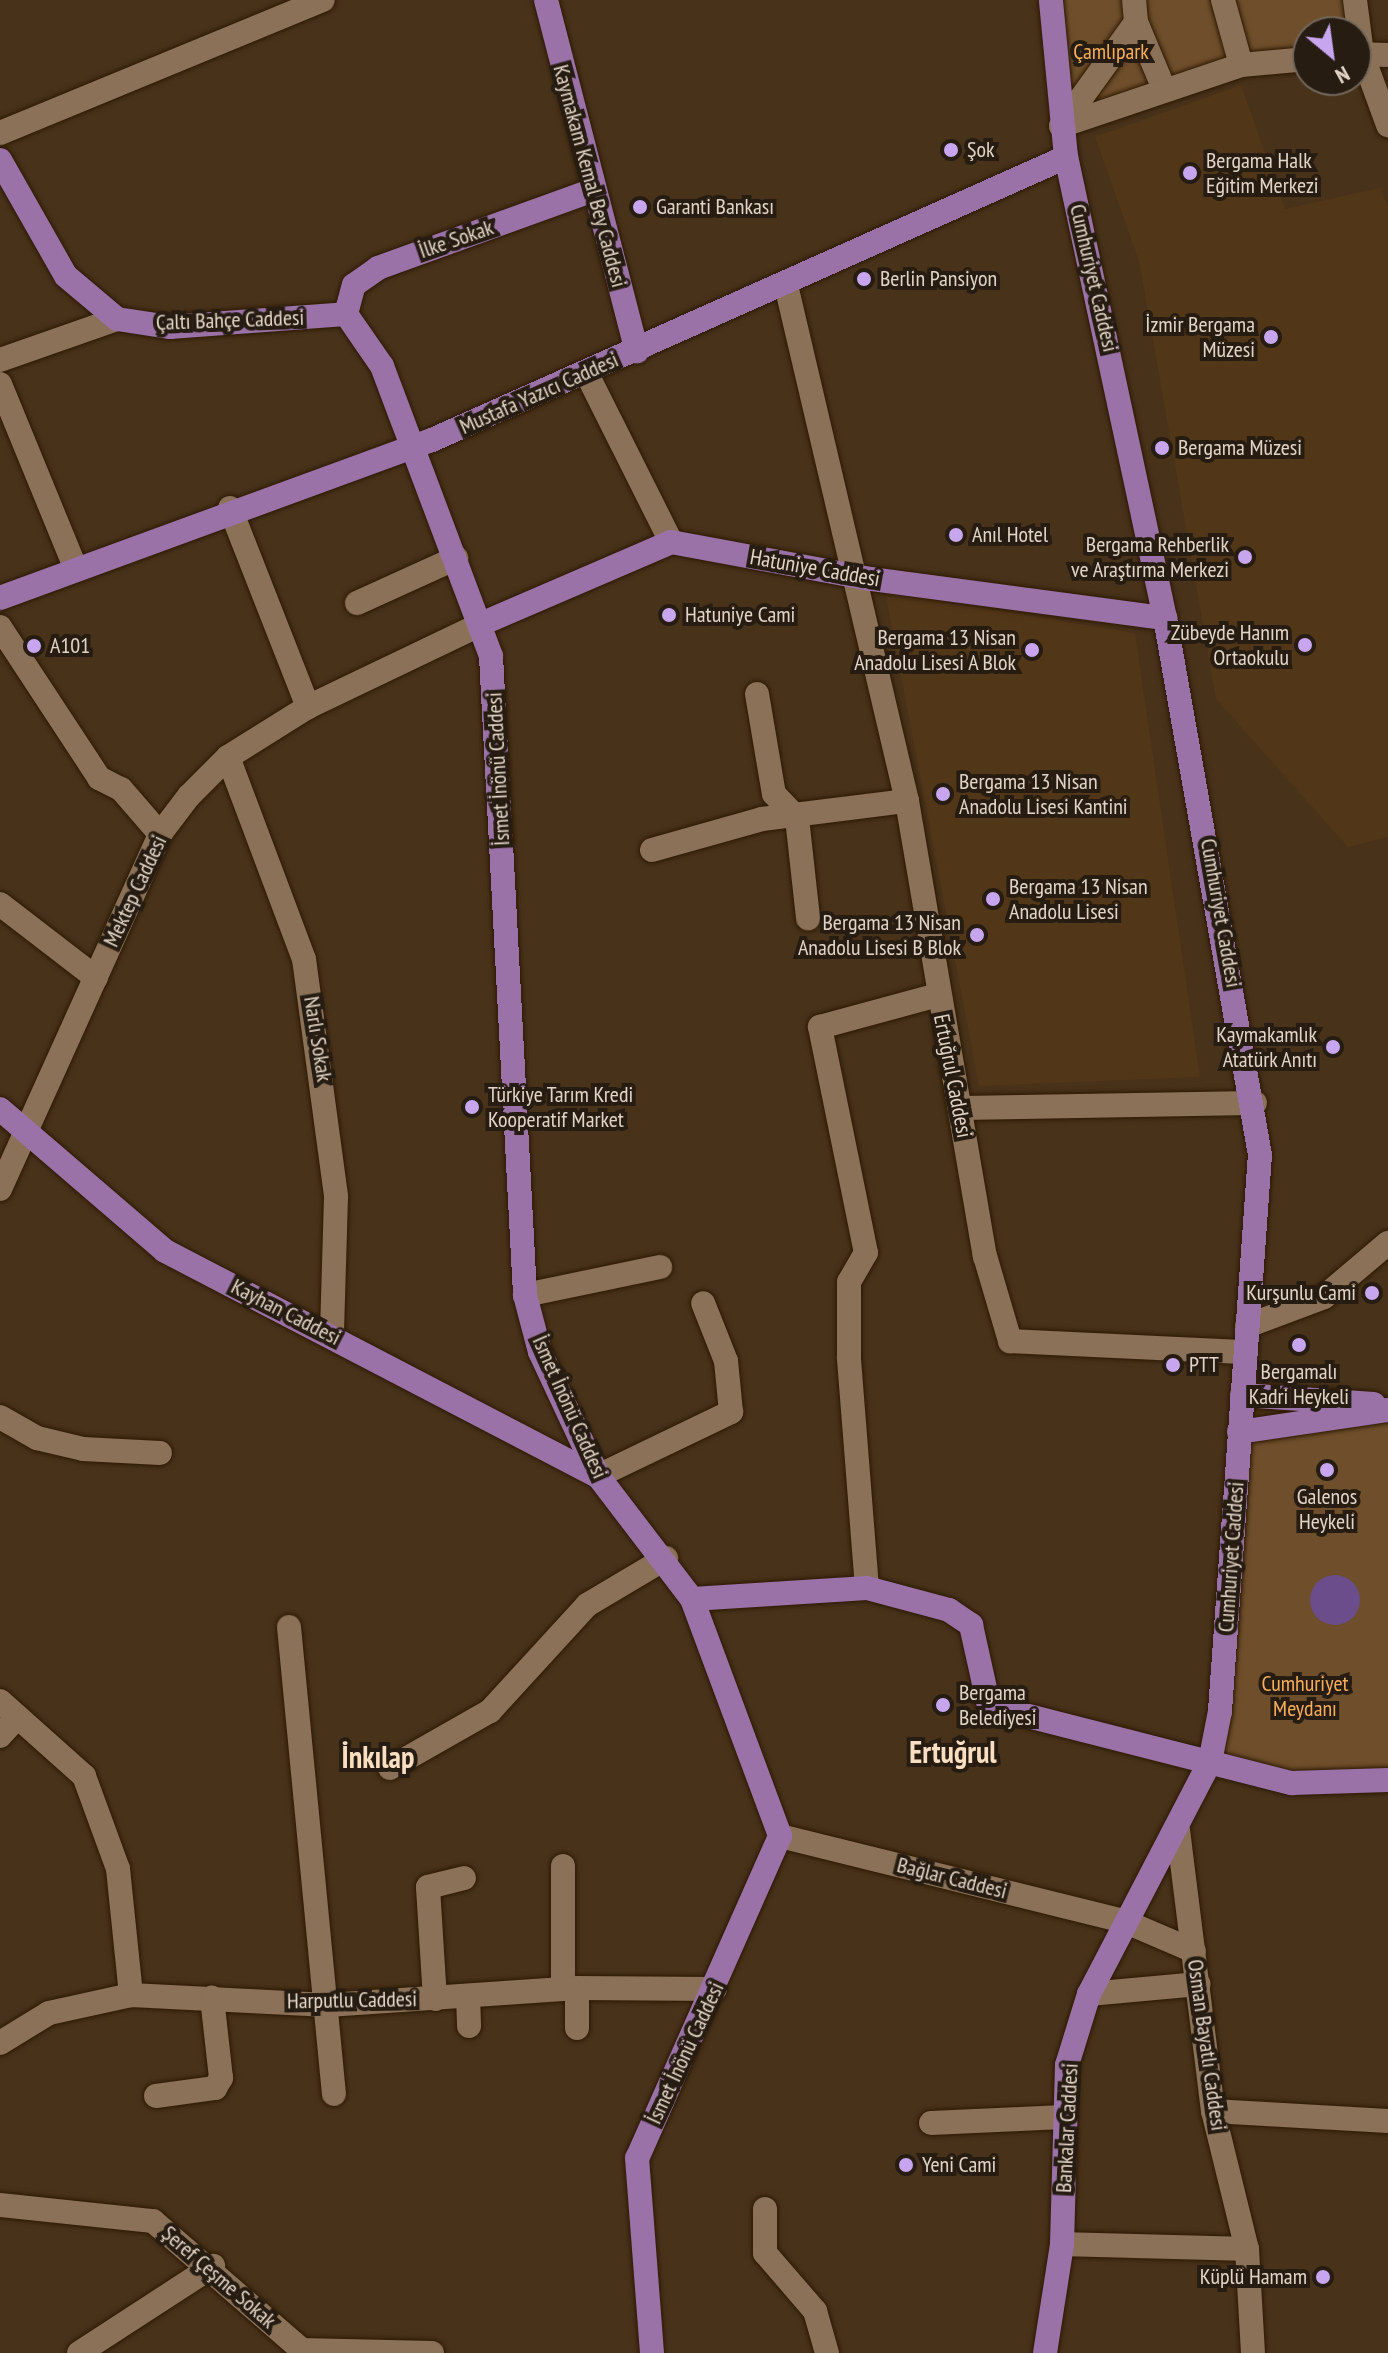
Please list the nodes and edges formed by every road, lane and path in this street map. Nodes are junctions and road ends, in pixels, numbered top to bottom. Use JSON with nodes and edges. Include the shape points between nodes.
{"nodes":[{"id":1,"x":323,"y":0,"type":"edge"},
{"id":2,"x":546,"y":0,"type":"edge"},
{"id":3,"x":1051,"y":0,"type":"edge"},
{"id":4,"x":1223,"y":0,"type":"edge"},
{"id":5,"x":1135,"y":11,"type":"edge"},
{"id":6,"x":1292,"y":60,"type":"edge"},
{"id":7,"x":1241,"y":65,"type":"junction"},
{"id":8,"x":1372,"y":86,"type":"edge"},
{"id":9,"x":1164,"y":89,"type":"junction"},
{"id":10,"x":1388,"y":125,"type":"edge"},
{"id":11,"x":1061,"y":126,"type":"junction"},
{"id":12,"x":0,"y":133,"type":"edge"},
{"id":13,"x":1066,"y":157,"type":"junction"},
{"id":14,"x":0,"y":160,"type":"edge"},
{"id":15,"x":591,"y":191,"type":"junction"},
{"id":16,"x":786,"y":285,"type":"junction"},
{"id":17,"x":346,"y":314,"type":"junction"},
{"id":18,"x":117,"y":319,"type":"junction"},
{"id":19,"x":637,"y":351,"type":"junction"},
{"id":20,"x":0,"y":360,"type":"edge"},
{"id":21,"x":587,"y":374,"type":"junction"},
{"id":22,"x":0,"y":384,"type":"edge"},
{"id":23,"x":413,"y":448,"type":"junction"},
{"id":24,"x":230,"y":508,"type":"junction"},
{"id":25,"x":671,"y":542,"type":"junction"},
{"id":26,"x":456,"y":558,"type":"junction"},
{"id":27,"x":75,"y":567,"type":"junction"},
{"id":28,"x":859,"y":577,"type":"junction"},
{"id":29,"x":0,"y":598,"type":"edge"},
{"id":30,"x":357,"y":603,"type":"dead end"},
{"id":31,"x":1165,"y":618,"type":"junction"},
{"id":32,"x":481,"y":624,"type":"junction"},
{"id":33,"x":0,"y":627,"type":"edge"},
{"id":34,"x":757,"y":694,"type":"dead end"},
{"id":35,"x":308,"y":707,"type":"junction"},
{"id":36,"x":228,"y":757,"type":"junction"},
{"id":37,"x":907,"y":801,"type":"junction"},
{"id":38,"x":797,"y":818,"type":"junction"},
{"id":39,"x":160,"y":834,"type":"junction"},
{"id":40,"x":652,"y":850,"type":"dead end"},
{"id":41,"x":0,"y":904,"type":"edge"},
{"id":42,"x":808,"y":918,"type":"dead end"},
{"id":43,"x":96,"y":978,"type":"junction"},
{"id":44,"x":938,"y":995,"type":"junction"},
{"id":45,"x":1255,"y":1103,"type":"junction"},
{"id":46,"x":960,"y":1108,"type":"junction"},
{"id":47,"x":0,"y":1109,"type":"edge"},
{"id":48,"x":28,"y":1128,"type":"junction"},
{"id":49,"x":0,"y":1189,"type":"edge"},
{"id":50,"x":1388,"y":1243,"type":"edge"},
{"id":51,"x":660,"y":1267,"type":"dead end"},
{"id":52,"x":525,"y":1295,"type":"junction"},
{"id":53,"x":703,"y":1303,"type":"dead end"},
{"id":54,"x":1247,"y":1326,"type":"junction"},
{"id":55,"x":332,"y":1335,"type":"junction"},
{"id":56,"x":1246,"y":1352,"type":"junction"},
{"id":57,"x":1242,"y":1395,"type":"junction"},
{"id":58,"x":1388,"y":1408,"type":"edge"},
{"id":59,"x":0,"y":1417,"type":"edge"},
{"id":60,"x":1239,"y":1432,"type":"junction"},
{"id":61,"x":160,"y":1453,"type":"dead end"},
{"id":62,"x":598,"y":1476,"type":"junction"},
{"id":63,"x":666,"y":1558,"type":"junction"},
{"id":64,"x":867,"y":1588,"type":"junction"},
{"id":65,"x":692,"y":1599,"type":"junction"},
{"id":66,"x":289,"y":1627,"type":"dead end"},
{"id":67,"x":5,"y":1718,"type":"edge"},
{"id":68,"x":1210,"y":1762,"type":"junction"},
{"id":69,"x":390,"y":1768,"type":"dead end"},
{"id":70,"x":1388,"y":1780,"type":"edge"},
{"id":71,"x":1178,"y":1830,"type":"junction"},
{"id":72,"x":780,"y":1836,"type":"junction"},
{"id":73,"x":563,"y":1866,"type":"dead end"},
{"id":74,"x":464,"y":1878,"type":"dead end"},
{"id":75,"x":1124,"y":1921,"type":"junction"},
{"id":76,"x":1194,"y":1951,"type":"junction"},
{"id":77,"x":1199,"y":1984,"type":"junction"},
{"id":78,"x":570,"y":1988,"type":"junction"},
{"id":79,"x":715,"y":1989,"type":"junction"},
{"id":80,"x":1089,"y":1994,"type":"junction"},
{"id":81,"x":131,"y":1995,"type":"junction"},
{"id":82,"x":468,"y":1996,"type":"junction"},
{"id":83,"x":212,"y":1998,"type":"junction"},
{"id":84,"x":435,"y":1999,"type":"junction"},
{"id":85,"x":328,"y":2005,"type":"junction"},
{"id":86,"x":469,"y":2026,"type":"dead end"},
{"id":87,"x":577,"y":2028,"type":"dead end"},
{"id":88,"x":2,"y":2036,"type":"edge"},
{"id":89,"x":334,"y":2094,"type":"dead end"},
{"id":90,"x":156,"y":2096,"type":"dead end"},
{"id":91,"x":1213,"y":2111,"type":"junction"},
{"id":92,"x":1064,"y":2117,"type":"junction"},
{"id":93,"x":1388,"y":2121,"type":"edge"},
{"id":94,"x":931,"y":2123,"type":"dead end"},
{"id":95,"x":0,"y":2205,"type":"edge"},
{"id":96,"x":765,"y":2209,"type":"dead end"},
{"id":97,"x":1062,"y":2244,"type":"junction"},
{"id":98,"x":1247,"y":2249,"type":"junction"},
{"id":99,"x":213,"y":2266,"type":"junction"},
{"id":100,"x":302,"y":2352,"type":"edge"},
{"id":101,"x":79,"y":2353,"type":"edge"},
{"id":102,"x":432,"y":2353,"type":"edge"},
{"id":103,"x":652,"y":2353,"type":"edge"},
{"id":104,"x":827,"y":2353,"type":"edge"},
{"id":105,"x":1045,"y":2353,"type":"edge"},
{"id":106,"x":1253,"y":2353,"type":"edge"}],
"edges":[{"from":1,"to":12,"type":"street"},
{"from":2,"to":15,"type":"main road","name":"Kaymakam Kemal Bey Caddesi"},
{"from":3,"to":11,"type":"main road","name":"Cumhuriyet Caddesi"},
{"from":4,"to":7,"type":"street"},
{"from":5,"to":9,"type":"street"},
{"from":5,"to":11,"type":"street"},
{"from":6,"to":7,"type":"street"},
{"from":7,"to":9,"type":"street"},
{"from":8,"to":10,"type":"street"},
{"from":9,"to":11,"type":"street"},
{"from":11,"to":13,"type":"main road","name":"Cumhuriyet Caddesi"},
{"from":13,"to":16,"type":"main road","name":"Mustafa Yazıcı Caddesi"},
{"from":13,"to":31,"type":"main road","name":"Cumhuriyet Caddesi"},
{"from":14,"to":18,"type":"main road","via":[[66,276]]},
{"from":15,"to":17,"type":"main road","name":"İlke Sokak","via":[[378,268],[354,285]]},
{"from":15,"to":19,"type":"main road","name":"Kaymakam Kemal Bey Caddesi"},
{"from":16,"to":19,"type":"main road","name":"Mustafa Yazıcı Caddesi"},
{"from":16,"to":28,"type":"street","name":"Ertuğrul Caddesi"},
{"from":17,"to":18,"type":"main road","name":"Çaltı Bahçe Caddesi","via":[[170,327]]},
{"from":17,"to":23,"type":"main road","via":[[382,366]]},
{"from":18,"to":20,"type":"street"},
{"from":19,"to":21,"type":"main road","name":"Mustafa Yazıcı Caddesi"},
{"from":21,"to":23,"type":"main road","name":"Mustafa Yazıcı Caddesi"},
{"from":21,"to":25,"type":"street"},
{"from":22,"to":27,"type":"street"},
{"from":23,"to":24,"type":"main road","name":"Mustafa Yazıcı Caddesi"},
{"from":23,"to":26,"type":"main road","name":"İsmet İnönü Caddesi"},
{"from":24,"to":27,"type":"main road","name":"Mustafa Yazıcı Caddesi"},
{"from":24,"to":35,"type":"street"},
{"from":25,"to":28,"type":"main road","name":"Hatuniye Caddesi"},
{"from":25,"to":32,"type":"main road"},
{"from":26,"to":30,"type":"street"},
{"from":26,"to":32,"type":"main road","name":"İsmet İnönü Caddesi"},
{"from":27,"to":29,"type":"main road","name":"Mustafa Yazıcı Caddesi"},
{"from":28,"to":31,"type":"main road","name":"Hatuniye Caddesi"},
{"from":28,"to":37,"type":"street","name":"Ertuğrul Caddesi"},
{"from":31,"to":45,"type":"main road","name":"Cumhuriyet Caddesi"},
{"from":32,"to":35,"type":"street","name":"Mektep Caddesi"},
{"from":32,"to":52,"type":"main road","name":"İsmet İnönü Caddesi","via":[[491,656]]},
{"from":33,"to":39,"type":"street","via":[[99,778],[121,789]]},
{"from":34,"to":38,"type":"street","via":[[774,794]]},
{"from":35,"to":36,"type":"street","name":"Mektep Caddesi"},
{"from":36,"to":39,"type":"street","name":"Mektep Caddesi"},
{"from":36,"to":55,"type":"street","name":"Narlı Sokak","via":[[309,989],[336,1197]]},
{"from":37,"to":38,"type":"street"},
{"from":37,"to":44,"type":"street","name":"Ertuğrul Caddesi"},
{"from":38,"to":40,"type":"street","via":[[762,819]]},
{"from":38,"to":42,"type":"street"},
{"from":39,"to":43,"type":"street","name":"Mektep Caddesi"},
{"from":41,"to":43,"type":"street"},
{"from":43,"to":48,"type":"street","name":"Mektep Caddesi"},
{"from":44,"to":46,"type":"street","name":"Ertuğrul Caddesi"},
{"from":44,"to":64,"type":"street","via":[[820,1027],[866,1253],[849,1282],[850,1413]]},
{"from":45,"to":46,"type":"street"},
{"from":45,"to":54,"type":"main road","name":"Cumhuriyet Caddesi","via":[[1260,1155]]},
{"from":46,"to":56,"type":"street","name":"Ertuğrul Caddesi","via":[[985,1256],[1010,1341]]},
{"from":47,"to":48,"type":"main road","name":"Kayhan Caddesi"},
{"from":48,"to":49,"type":"street","name":"Mektep Caddesi"},
{"from":48,"to":55,"type":"main road","name":"Kayhan Caddesi","via":[[165,1251]]},
{"from":50,"to":54,"type":"street","via":[[1324,1297]]},
{"from":51,"to":52,"type":"street"},
{"from":52,"to":62,"type":"main road","name":"İsmet İnönü Caddesi","via":[[540,1352]]},
{"from":53,"to":62,"type":"street","via":[[726,1361],[731,1412]]},
{"from":54,"to":56,"type":"main road","name":"Cumhuriyet Caddesi"},
{"from":55,"to":62,"type":"main road","name":"Kayhan Caddesi","via":[[571,1469]]},
{"from":56,"to":57,"type":"main road","name":"Cumhuriyet Caddesi"},
{"from":57,"to":58,"type":"main road"},
{"from":57,"to":60,"type":"main road","name":"Cumhuriyet Caddesi"},
{"from":58,"to":60,"type":"main road"},
{"from":59,"to":61,"type":"street","via":[[37,1438],[83,1449]]},
{"from":60,"to":68,"type":"main road","name":"Cumhuriyet Caddesi","via":[[1220,1711]]},
{"from":62,"to":63,"type":"main road","name":"İsmet İnönü Caddesi"},
{"from":63,"to":65,"type":"main road","name":"İsmet İnönü Caddesi"},
{"from":63,"to":69,"type":"street","via":[[587,1605],[490,1711]]},
{"from":64,"to":65,"type":"main road"},
{"from":64,"to":68,"type":"main road","via":[[949,1610],[971,1625],[982,1651],[989,1706]]},
{"from":65,"to":72,"type":"main road","name":"İsmet İnönü Caddesi"},
{"from":66,"to":85,"type":"street"},
{"from":67,"to":81,"type":"street","via":[[84,1776],[118,1869]]},
{"from":68,"to":70,"type":"main road","via":[[1292,1783]]},
{"from":68,"to":71,"type":"main road","name":"Cumhuriyet Caddesi"},
{"from":71,"to":75,"type":"main road","name":"Bankalar Caddesi"},
{"from":71,"to":76,"type":"street","name":"Osman Bayatlı Caddesi"},
{"from":72,"to":75,"type":"street","name":"Bağlar Caddesi"},
{"from":72,"to":79,"type":"main road","name":"İsmet İnönü Caddesi"},
{"from":73,"to":78,"type":"street"},
{"from":74,"to":84,"type":"street","via":[[428,1887]]},
{"from":75,"to":76,"type":"street","name":"Bağlar Caddesi"},
{"from":75,"to":80,"type":"main road","name":"Bankalar Caddesi"},
{"from":76,"to":77,"type":"street","name":"Osman Bayatlı Caddesi"},
{"from":77,"to":80,"type":"street"},
{"from":77,"to":91,"type":"street","name":"Osman Bayatlı Caddesi"},
{"from":78,"to":79,"type":"street","name":"Harputlu Caddesi"},
{"from":78,"to":82,"type":"street","name":"Harputlu Caddesi"},
{"from":78,"to":87,"type":"street"},
{"from":79,"to":103,"type":"main road","name":"İsmet İnönü Caddesi","via":[[637,2158]]},
{"from":80,"to":92,"type":"main road","name":"Bankalar Caddesi","via":[[1067,2065]]},
{"from":81,"to":83,"type":"street","name":"Harputlu Caddesi"},
{"from":81,"to":88,"type":"street","name":"Harputlu Caddesi","via":[[93,1998]]},
{"from":82,"to":84,"type":"street","name":"Harputlu Caddesi"},
{"from":82,"to":86,"type":"street"},
{"from":83,"to":85,"type":"street","name":"Harputlu Caddesi"},
{"from":83,"to":90,"type":"street","via":[[221,2078],[215,2088]]},
{"from":84,"to":85,"type":"street","name":"Harputlu Caddesi"},
{"from":85,"to":89,"type":"street"},
{"from":91,"to":93,"type":"street"},
{"from":91,"to":98,"type":"street","name":"Osman Bayatlı Caddesi"},
{"from":92,"to":94,"type":"street"},
{"from":92,"to":97,"type":"main road","name":"Bankalar Caddesi"},
{"from":95,"to":99,"type":"street","name":"Şeref Çeşme Sokak","via":[[153,2221]]},
{"from":96,"to":104,"type":"street","via":[[765,2253],[815,2311]]},
{"from":97,"to":98,"type":"street"},
{"from":97,"to":105,"type":"main road","name":"Bankalar Caddesi"},
{"from":98,"to":106,"type":"street","name":"Osman Bayatlı Caddesi"},
{"from":99,"to":100,"type":"street","name":"Şeref Çeşme Sokak"},
{"from":99,"to":101,"type":"street"},
{"from":100,"to":102,"type":"street","name":"Şeref Çeşme Sokak"}]}
